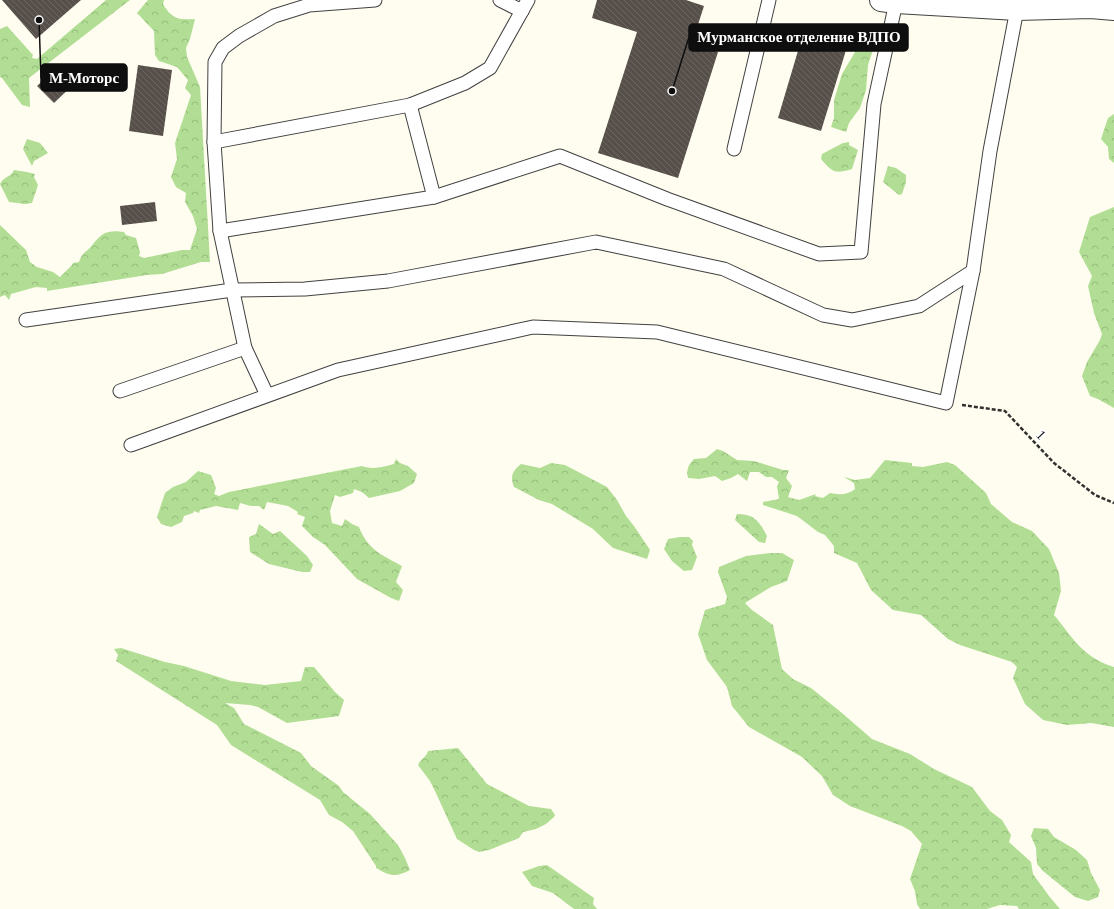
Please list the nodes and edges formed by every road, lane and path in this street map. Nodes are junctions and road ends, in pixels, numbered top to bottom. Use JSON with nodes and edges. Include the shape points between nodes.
{"nodes":[{"id":1,"x":375,"y":0,"type":"edge"},
{"id":2,"x":500,"y":0,"type":"edge"},
{"id":3,"x":769,"y":0,"type":"edge"},
{"id":4,"x":889,"y":1,"type":"edge"},
{"id":5,"x":525,"y":5,"type":"edge"},
{"id":6,"x":1017,"y":9,"type":"junction"},
{"id":7,"x":1114,"y":9,"type":"edge"},
{"id":8,"x":410,"y":105,"type":"junction"},
{"id":9,"x":214,"y":142,"type":"junction"},
{"id":10,"x":734,"y":149,"type":"dead end"},
{"id":11,"x":434,"y":197,"type":"junction"},
{"id":12,"x":220,"y":231,"type":"junction"},
{"id":13,"x":973,"y":271,"type":"junction"},
{"id":14,"x":232,"y":290,"type":"junction"},
{"id":15,"x":26,"y":320,"type":"dead end"},
{"id":16,"x":245,"y":348,"type":"junction"},
{"id":17,"x":120,"y":391,"type":"dead end"},
{"id":18,"x":267,"y":395,"type":"junction"},
{"id":19,"x":946,"y":403,"type":"junction"},
{"id":20,"x":131,"y":445,"type":"dead end"},
{"id":21,"x":1114,"y":503,"type":"edge"}],
"edges":[{"from":1,"to":9,"type":"lane","via":[[309,5],[274,16],[223,48],[215,62]]},
{"from":2,"to":5,"type":"lane"},
{"from":3,"to":10,"type":"lane"},
{"from":4,"to":6,"type":"street"},
{"from":4,"to":11,"type":"lane","via":[[874,104],[861,252],[819,254],[667,200],[560,156]]},
{"from":5,"to":8,"type":"lane","via":[[490,68],[465,83]]},
{"from":6,"to":7,"type":"street","via":[[1091,6]]},
{"from":6,"to":13,"type":"lane","via":[[990,151]]},
{"from":8,"to":9,"type":"lane"},
{"from":8,"to":11,"type":"lane"},
{"from":9,"to":12,"type":"lane"},
{"from":11,"to":12,"type":"lane"},
{"from":12,"to":14,"type":"lane"},
{"from":13,"to":14,"type":"lane","via":[[919,306],[852,320],[823,315],[724,270],[596,242],[388,281],[305,289]]},
{"from":13,"to":19,"type":"lane"},
{"from":14,"to":15,"type":"lane"},
{"from":14,"to":16,"type":"lane"},
{"from":16,"to":17,"type":"lane"},
{"from":16,"to":18,"type":"lane"},
{"from":18,"to":19,"type":"lane","via":[[338,370],[533,327],[657,332]]},
{"from":18,"to":20,"type":"lane"},
{"from":19,"to":21,"type":"path","name":"1","via":[[1005,411],[1054,463],[1094,495]]}]}
